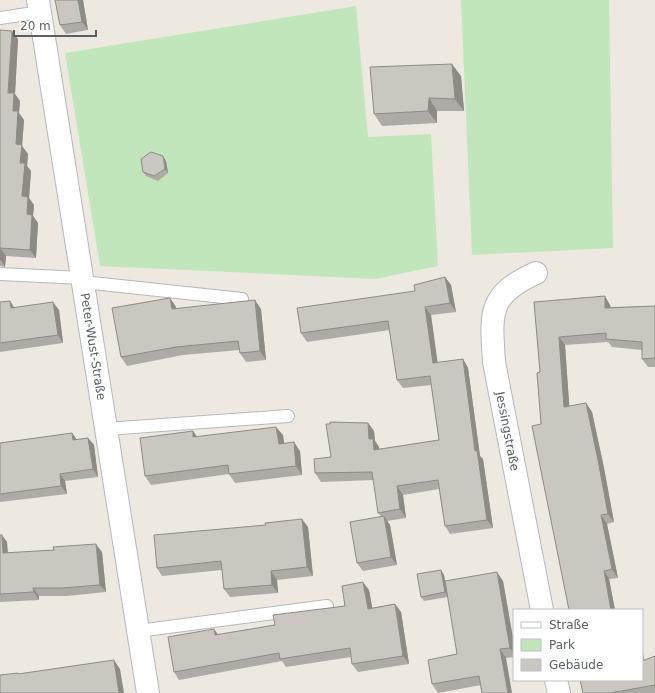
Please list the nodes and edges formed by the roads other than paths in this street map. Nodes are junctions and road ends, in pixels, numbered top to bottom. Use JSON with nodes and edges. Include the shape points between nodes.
{"nodes":[{"id":1,"x":39,"y":6,"type":"edge"},
{"id":2,"x":0,"y":18,"type":"edge"},
{"id":3,"x":536,"y":273,"type":"dead end"},
{"id":4,"x":0,"y":274,"type":"edge"},
{"id":5,"x":82,"y":280,"type":"junction"},
{"id":6,"x":242,"y":299,"type":"dead end"},
{"id":7,"x":288,"y":416,"type":"dead end"},
{"id":8,"x":106,"y":429,"type":"junction"},
{"id":9,"x":327,"y":606,"type":"dead end"},
{"id":10,"x":542,"y":609,"type":"edge"},
{"id":11,"x":138,"y":631,"type":"junction"},
{"id":12,"x":556,"y":681,"type":"edge"},
{"id":13,"x":148,"y":693,"type":"edge"},
{"id":14,"x":559,"y":693,"type":"edge"}],
"edges":[{"from":1,"to":2,"type":"lane"},
{"from":1,"to":5,"type":"street","name":"Peter-Wust-Straße"},
{"from":3,"to":10,"type":"street","name":"Jessingstraße","via":[[518,281],[504,292],[495,307],[491,322],[494,362]]},
{"from":4,"to":5,"type":"lane"},
{"from":5,"to":6,"type":"lane"},
{"from":5,"to":8,"type":"street","name":"Peter-Wust-Straße"},
{"from":7,"to":8,"type":"lane"},
{"from":8,"to":11,"type":"street","name":"Peter-Wust-Straße"},
{"from":9,"to":11,"type":"lane"},
{"from":11,"to":13,"type":"street","name":"Peter-Wust-Straße"},
{"from":12,"to":14,"type":"street"}]}
